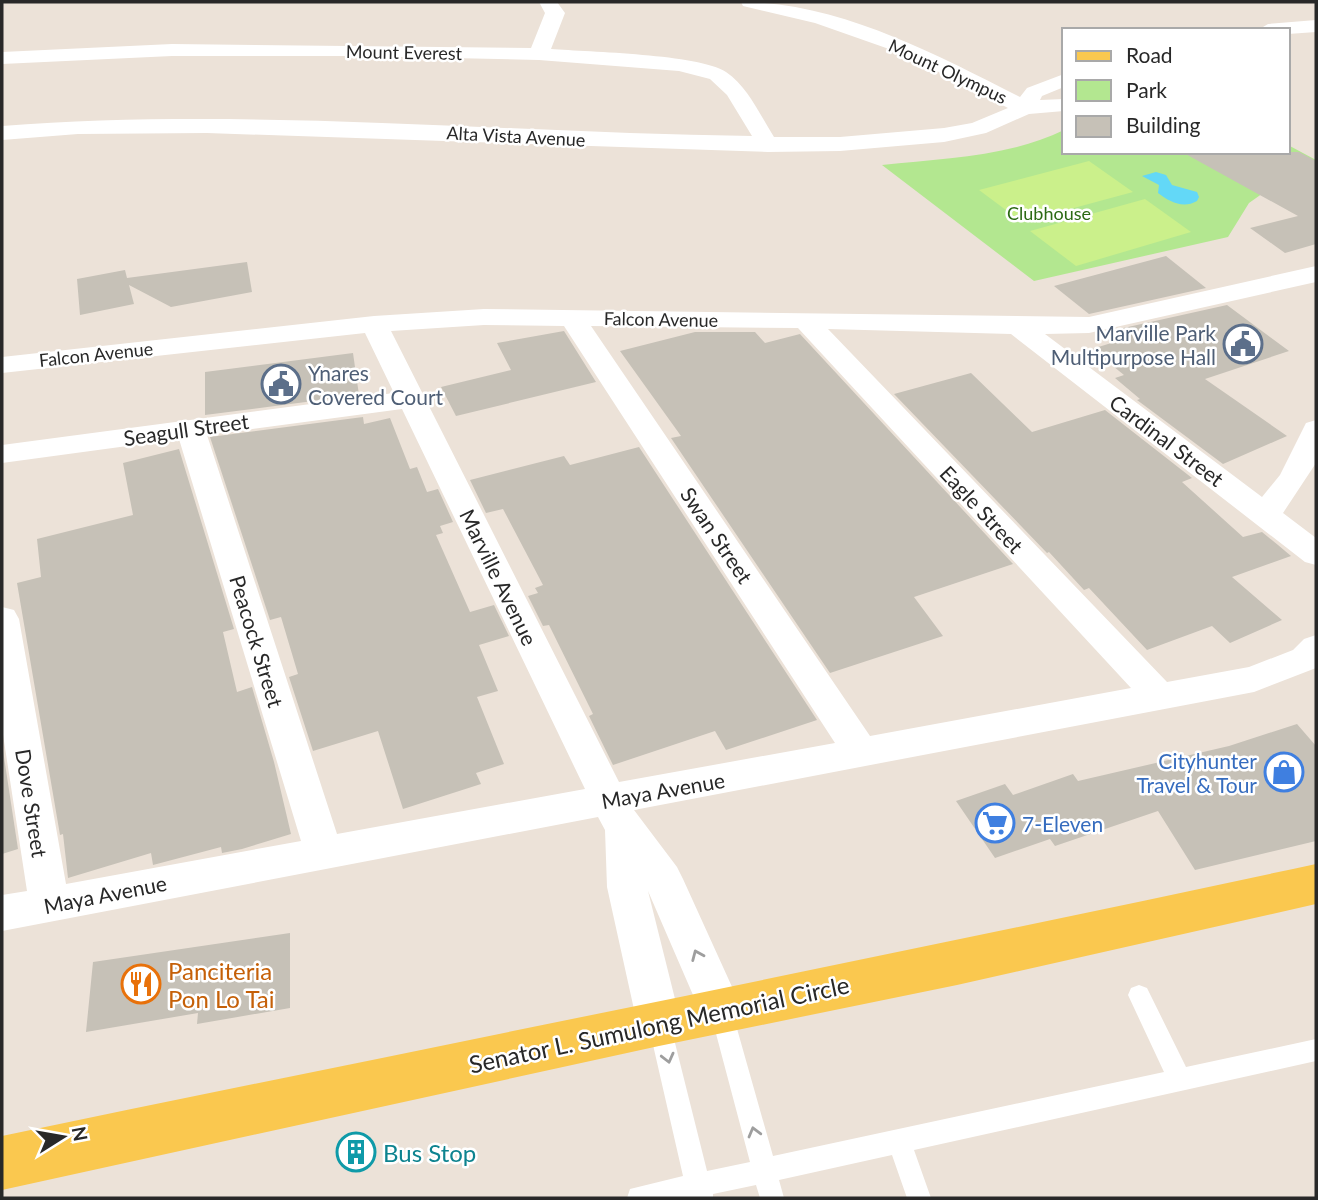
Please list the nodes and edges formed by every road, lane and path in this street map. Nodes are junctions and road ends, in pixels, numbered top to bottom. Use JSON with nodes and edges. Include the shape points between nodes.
{"nodes":[{"id":1,"x":548,"y":2,"type":"edge"},
{"id":2,"x":750,"y":2,"type":"edge"},
{"id":3,"x":1316,"y":26,"type":"edge"},
{"id":4,"x":1290,"y":28,"type":"edge"},
{"id":5,"x":1316,"y":41,"type":"edge"},
{"id":6,"x":1290,"y":43,"type":"edge"},
{"id":7,"x":539,"y":54,"type":"junction"},
{"id":8,"x":2,"y":58,"type":"edge"},
{"id":9,"x":1062,"y":81,"type":"edge"},
{"id":10,"x":1062,"y":105,"type":"edge"},
{"id":11,"x":1025,"y":108,"type":"junction"},
{"id":12,"x":2,"y":133,"type":"edge"},
{"id":13,"x":768,"y":145,"type":"junction"},
{"id":14,"x":1316,"y":274,"type":"edge"},
{"id":15,"x":572,"y":318,"type":"junction"},
{"id":16,"x":805,"y":320,"type":"junction"},
{"id":17,"x":374,"y":324,"type":"junction"},
{"id":18,"x":1018,"y":326,"type":"junction"},
{"id":19,"x":2,"y":365,"type":"edge"},
{"id":20,"x":411,"y":399,"type":"junction"},
{"id":21,"x":190,"y":429,"type":"junction"},
{"id":22,"x":1316,"y":429,"type":"edge"},
{"id":23,"x":2,"y":454,"type":"edge"},
{"id":24,"x":1264,"y":514,"type":"junction"},
{"id":25,"x":1316,"y":554,"type":"edge"},
{"id":26,"x":2,"y":619,"type":"edge"},
{"id":27,"x":1316,"y":648,"type":"edge"},
{"id":28,"x":1160,"y":697,"type":"junction"},
{"id":29,"x":861,"y":753,"type":"junction"},
{"id":30,"x":616,"y":815,"type":"junction"},
{"id":31,"x":324,"y":853,"type":"junction"},
{"id":32,"x":1316,"y":884,"type":"edge"},
{"id":33,"x":49,"y":904,"type":"junction"},
{"id":34,"x":2,"y":913,"type":"edge"},
{"id":35,"x":1139,"y":995,"type":"dead end"},
{"id":36,"x":721,"y":1011,"type":"junction"},
{"id":37,"x":659,"y":1023,"type":"junction"},
{"id":38,"x":1316,"y":1050,"type":"edge"},
{"id":39,"x":1180,"y":1080,"type":"junction"},
{"id":40,"x":900,"y":1141,"type":"junction"},
{"id":41,"x":2,"y":1163,"type":"edge"},
{"id":42,"x":764,"y":1170,"type":"junction"},
{"id":43,"x":699,"y":1192,"type":"edge"},
{"id":44,"x":639,"y":1198,"type":"edge"},
{"id":45,"x":772,"y":1198,"type":"edge"},
{"id":46,"x":919,"y":1198,"type":"edge"}],
"edges":[{"from":1,"to":7,"type":"street","via":[[555,13]]},
{"from":2,"to":11,"type":"street","name":"Mount Olympus","via":[[821,19],[913,51]]},
{"from":3,"to":4,"type":"street"},
{"from":5,"to":6,"type":"street"},
{"from":7,"to":8,"type":"street","name":"Mount Everest","via":[[172,50]]},
{"from":7,"to":13,"type":"street","name":"Mount Everest","via":[[680,65],[717,75],[735,90]]},
{"from":9,"to":11,"type":"street","name":"Alta Vista Avenue","via":[[1034,92]]},
{"from":10,"to":11,"type":"street","name":"Alta Vista Avenue"},
{"from":11,"to":13,"type":"street","name":"Alta Vista Avenue","via":[[978,128],[944,135]]},
{"from":12,"to":13,"type":"street","name":"Alta Vista Avenue","via":[[78,127],[220,126]]},
{"from":14,"to":18,"type":"street","name":"Falcon Avenue","via":[[1109,322]]},
{"from":15,"to":16,"type":"street","name":"Falcon Avenue"},
{"from":15,"to":17,"type":"street","name":"Falcon Avenue","via":[[484,317]]},
{"from":15,"to":29,"type":"street","name":"Swan Street"},
{"from":16,"to":18,"type":"street","name":"Falcon Avenue"},
{"from":16,"to":28,"type":"street","name":"Eagle Street"},
{"from":17,"to":19,"type":"street","name":"Falcon Avenue"},
{"from":17,"to":20,"type":"street","name":"Marville Avenue"},
{"from":18,"to":24,"type":"street","name":"Cardinal Street"},
{"from":20,"to":21,"type":"street","name":"Seagull Street"},
{"from":20,"to":30,"type":"street","name":"Marville Avenue"},
{"from":21,"to":23,"type":"street","name":"Seagull Street"},
{"from":21,"to":31,"type":"street","name":"Peacock Street"},
{"from":22,"to":24,"type":"street","via":[[1293,482]]},
{"from":24,"to":25,"type":"street","name":"Cardinal Street"},
{"from":26,"to":33,"type":"street","name":"Dove Street"},
{"from":27,"to":28,"type":"street","name":"Maya Avenue","via":[[1304,659],[1254,680]]},
{"from":28,"to":29,"type":"street","name":"Maya Avenue"},
{"from":29,"to":30,"type":"street","name":"Maya Avenue"},
{"from":30,"to":31,"type":"street","name":"Maya Avenue"},
{"from":36,"to":30,"type":"street","name":"Marville Avenue","one_way":true,"via":[[663,878]]},
{"from":30,"to":37,"type":"street","name":"Marville Avenue","via":[[627,887]]},
{"from":31,"to":33,"type":"street","name":"Maya Avenue"},
{"from":32,"to":36,"type":"main road","name":"Senator L. Sumulong Memorial Circle"},
{"from":33,"to":34,"type":"street","name":"Maya Avenue"},
{"from":35,"to":39,"type":"lane"},
{"from":36,"to":37,"type":"main road","name":"Senator L. Sumulong Memorial Circle"},
{"from":42,"to":36,"type":"lane","one_way":true},
{"from":37,"to":41,"type":"main road","name":"Senator L. Sumulong Memorial Circle"},
{"from":37,"to":43,"type":"lane","one_way":true},
{"from":38,"to":39,"type":"lane"},
{"from":39,"to":40,"type":"lane"},
{"from":40,"to":42,"type":"lane"},
{"from":40,"to":46,"type":"lane"},
{"from":42,"to":43,"type":"lane"},
{"from":42,"to":45,"type":"lane"},
{"from":43,"to":44,"type":"lane"}]}
